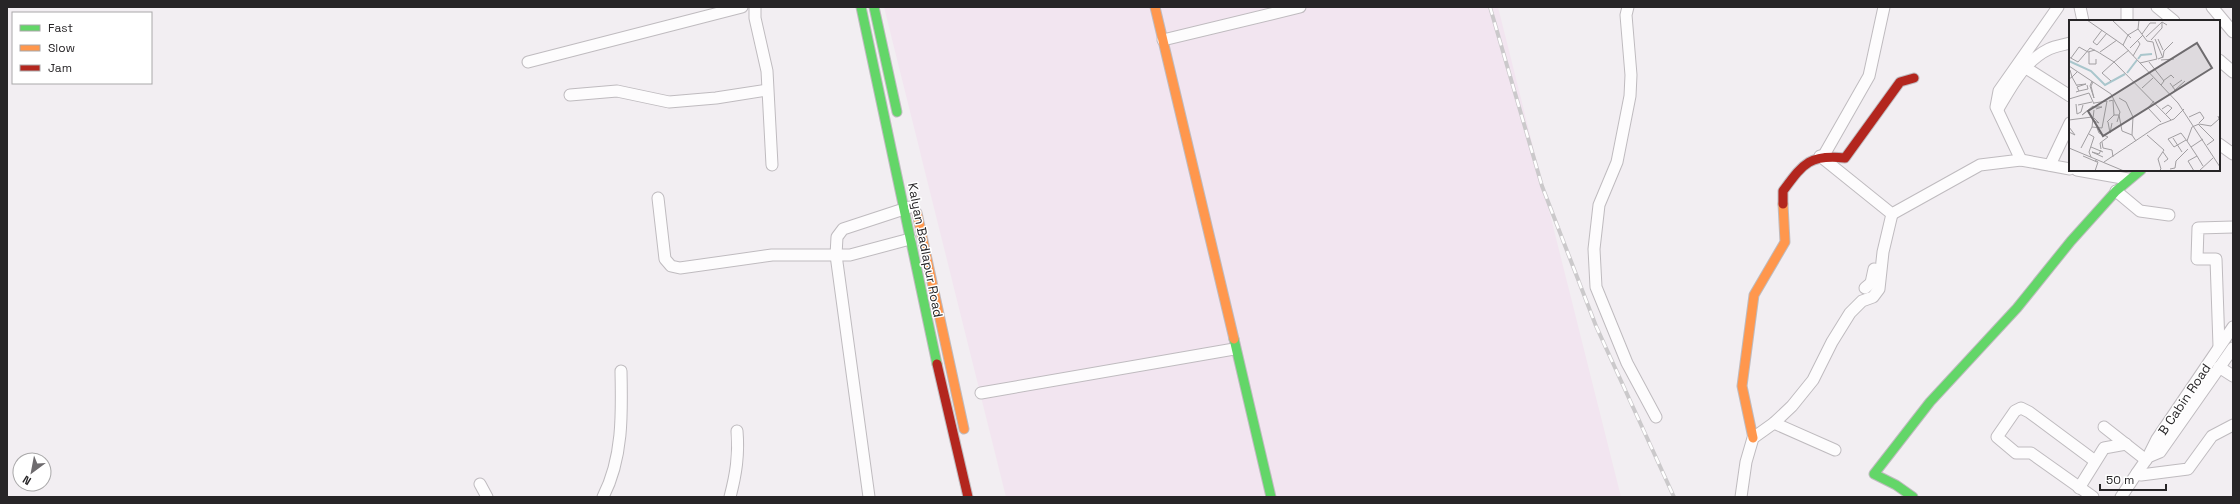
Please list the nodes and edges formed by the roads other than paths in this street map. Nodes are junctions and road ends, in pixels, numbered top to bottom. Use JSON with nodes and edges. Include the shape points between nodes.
{"nodes":[{"id":1,"x":742,"y":7,"type":"edge"},
{"id":2,"x":755,"y":7,"type":"edge"},
{"id":3,"x":861,"y":7,"type":"edge"},
{"id":4,"x":874,"y":7,"type":"edge"},
{"id":5,"x":1156,"y":7,"type":"edge"},
{"id":6,"x":1300,"y":7,"type":"edge"},
{"id":7,"x":1628,"y":7,"type":"edge"},
{"id":8,"x":1884,"y":7,"type":"edge"},
{"id":9,"x":2057,"y":7,"type":"edge"},
{"id":10,"x":2080,"y":7,"type":"edge"},
{"id":11,"x":2127,"y":7,"type":"edge"},
{"id":12,"x":2157,"y":7,"type":"edge"},
{"id":13,"x":2211,"y":8,"type":"edge"},
{"id":14,"x":2083,"y":20,"type":"edge"},
{"id":15,"x":2127,"y":20,"type":"edge"},
{"id":16,"x":2173,"y":20,"type":"edge"},
{"id":17,"x":2233,"y":32,"type":"edge"},
{"id":18,"x":1163,"y":40,"type":"junction"},
{"id":19,"x":2069,"y":43,"type":"edge"},
{"id":20,"x":2220,"y":61,"type":"edge"},
{"id":21,"x":528,"y":62,"type":"dead end"},
{"id":22,"x":2026,"y":68,"type":"junction"},
{"id":23,"x":2233,"y":72,"type":"edge"},
{"id":24,"x":1914,"y":78,"type":"dead end"},
{"id":25,"x":767,"y":90,"type":"junction"},
{"id":26,"x":570,"y":95,"type":"dead end"},
{"id":27,"x":2069,"y":95,"type":"edge"},
{"id":28,"x":1998,"y":110,"type":"junction"},
{"id":29,"x":900,"y":124,"type":"dead end"},
{"id":30,"x":2069,"y":125,"type":"edge"},
{"id":31,"x":2220,"y":145,"type":"edge"},
{"id":32,"x":2233,"y":154,"type":"edge"},
{"id":33,"x":1822,"y":155,"type":"junction"},
{"id":34,"x":2021,"y":160,"type":"junction"},
{"id":35,"x":772,"y":165,"type":"dead end"},
{"id":36,"x":2050,"y":165,"type":"junction"},
{"id":37,"x":2069,"y":169,"type":"edge"},
{"id":38,"x":2083,"y":171,"type":"edge"},
{"id":39,"x":2140,"y":171,"type":"edge"},
{"id":40,"x":2128,"y":179,"type":"junction"},
{"id":41,"x":2116,"y":191,"type":"junction"},
{"id":42,"x":658,"y":198,"type":"dead end"},
{"id":43,"x":912,"y":204,"type":"junction"},
{"id":44,"x":1892,"y":214,"type":"junction"},
{"id":45,"x":2170,"y":215,"type":"dead end"},
{"id":46,"x":2233,"y":227,"type":"edge"},
{"id":47,"x":910,"y":239,"type":"junction"},
{"id":48,"x":836,"y":255,"type":"junction"},
{"id":49,"x":1874,"y":269,"type":"junction"},
{"id":50,"x":1865,"y":288,"type":"dead end"},
{"id":51,"x":938,"y":307,"type":"junction"},
{"id":52,"x":925,"y":310,"type":"junction"},
{"id":53,"x":2233,"y":327,"type":"edge"},
{"id":54,"x":2219,"y":346,"type":"junction"},
{"id":55,"x":2233,"y":348,"type":"edge"},
{"id":56,"x":1234,"y":349,"type":"junction"},
{"id":57,"x":2219,"y":367,"type":"junction"},
{"id":58,"x":621,"y":371,"type":"dead end"},
{"id":59,"x":2233,"y":376,"type":"edge"},
{"id":60,"x":981,"y":393,"type":"dead end"},
{"id":61,"x":1656,"y":417,"type":"dead end"},
{"id":62,"x":1774,"y":423,"type":"junction"},
{"id":63,"x":2233,"y":425,"type":"edge"},
{"id":64,"x":2104,"y":427,"type":"dead end"},
{"id":65,"x":737,"y":431,"type":"dead end"},
{"id":66,"x":966,"y":438,"type":"dead end"},
{"id":67,"x":1753,"y":438,"type":"junction"},
{"id":68,"x":2126,"y":444,"type":"junction"},
{"id":69,"x":1835,"y":450,"type":"dead end"},
{"id":70,"x":2147,"y":459,"type":"junction"},
{"id":71,"x":2096,"y":461,"type":"junction"},
{"id":72,"x":2137,"y":473,"type":"junction"},
{"id":73,"x":480,"y":484,"type":"dead end"},
{"id":74,"x":2079,"y":488,"type":"junction"},
{"id":75,"x":487,"y":497,"type":"edge"},
{"id":76,"x":603,"y":497,"type":"edge"},
{"id":77,"x":730,"y":497,"type":"edge"},
{"id":78,"x":869,"y":497,"type":"edge"},
{"id":79,"x":968,"y":497,"type":"edge"},
{"id":80,"x":1271,"y":497,"type":"edge"},
{"id":81,"x":1741,"y":497,"type":"edge"},
{"id":82,"x":1913,"y":497,"type":"edge"},
{"id":83,"x":2093,"y":497,"type":"edge"},
{"id":84,"x":2121,"y":497,"type":"edge"}],
"edges":[{"from":1,"to":21,"type":"street"},
{"from":2,"to":25,"type":"street","via":[[755,18],[767,71]]},
{"from":3,"to":43,"type":"street","name":"Kalyan Badlapur Road"},
{"from":4,"to":29,"type":"street"},
{"from":5,"to":18,"type":"street"},
{"from":6,"to":18,"type":"street"},
{"from":7,"to":61,"type":"street","via":[[1626,15],[1631,75],[1630,96],[1617,162],[1599,205],[1594,249],[1596,287],[1627,363]]},
{"from":8,"to":33,"type":"street","via":[[1870,76]]},
{"from":9,"to":28,"type":"street","via":[[1999,91]]},
{"from":10,"to":14,"type":"street"},
{"from":11,"to":15,"type":"street"},
{"from":12,"to":16,"type":"street"},
{"from":13,"to":17,"type":"street"},
{"from":18,"to":56,"type":"street"},
{"from":19,"to":22,"type":"street","via":[[2048,49]]},
{"from":20,"to":23,"type":"street"},
{"from":22,"to":27,"type":"street"},
{"from":22,"to":28,"type":"street","via":[[2017,77]]},
{"from":24,"to":33,"type":"street","via":[[1900,82],[1845,158]]},
{"from":25,"to":26,"type":"street","via":[[668,102],[617,91]]},
{"from":25,"to":35,"type":"street"},
{"from":28,"to":34,"type":"street"},
{"from":30,"to":36,"type":"street"},
{"from":31,"to":32,"type":"street"},
{"from":33,"to":44,"type":"street"},
{"from":33,"to":67,"type":"street","via":[[1806,162],[1783,191],[1785,242],[1754,295],[1742,386]]},
{"from":34,"to":36,"type":"street"},
{"from":34,"to":44,"type":"street","via":[[1980,165]]},
{"from":36,"to":37,"type":"street"},
{"from":38,"to":40,"type":"street"},
{"from":39,"to":40,"type":"street"},
{"from":40,"to":41,"type":"street"},
{"from":41,"to":45,"type":"street","via":[[2140,211]]},
{"from":41,"to":82,"type":"street","via":[[2071,241],[2017,308],[1930,402],[1874,474]]},
{"from":42,"to":48,"type":"street","via":[[665,259],[673,267],[779,255]]},
{"from":43,"to":47,"type":"street","name":"Kalyan Badlapur Road"},
{"from":43,"to":48,"type":"street","via":[[842,228],[837,237]]},
{"from":43,"to":51,"type":"street","name":"Kalyan Badlapur Road"},
{"from":44,"to":49,"type":"street","via":[[1884,252]]},
{"from":46,"to":54,"type":"street","via":[[2198,228],[2197,259],[2216,259]]},
{"from":47,"to":48,"type":"street","via":[[869,251]]},
{"from":47,"to":52,"type":"street","name":"Kalyan Badlapur Road"},
{"from":48,"to":78,"type":"street"},
{"from":49,"to":50,"type":"street","via":[[1871,283]]},
{"from":49,"to":62,"type":"street","via":[[1879,289],[1873,297],[1862,302],[1850,313],[1832,342],[1814,380]]},
{"from":51,"to":52,"type":"street"},
{"from":51,"to":66,"type":"street","name":"Kalyan Badlapur Road"},
{"from":52,"to":79,"type":"street","name":"Kalyan Badlapur Road"},
{"from":53,"to":54,"type":"street","name":"B Cabin Road"},
{"from":54,"to":70,"type":"street","name":"B Cabin Road","via":[[2157,439]]},
{"from":55,"to":57,"type":"street"},
{"from":56,"to":60,"type":"street"},
{"from":56,"to":80,"type":"street"},
{"from":57,"to":59,"type":"street"},
{"from":57,"to":70,"type":"street","via":[[2160,452]]},
{"from":58,"to":76,"type":"street","via":[[622,412],[616,463]]},
{"from":62,"to":67,"type":"street"},
{"from":62,"to":69,"type":"street"},
{"from":63,"to":72,"type":"street","via":[[2212,436],[2188,469],[2141,475]]},
{"from":64,"to":68,"type":"street"},
{"from":65,"to":77,"type":"street","via":[[739,454]]},
{"from":67,"to":81,"type":"street","via":[[1746,462]]},
{"from":68,"to":70,"type":"street"},
{"from":68,"to":71,"type":"street","via":[[2106,447]]},
{"from":70,"to":72,"type":"street","name":"B Cabin Road"},
{"from":71,"to":74,"type":"street"},
{"from":71,"to":74,"type":"street","via":[[2021,408],[2015,411],[1999,431],[1997,437],[2016,453],[2031,453]]},
{"from":72,"to":84,"type":"street","name":"B Cabin Road"},
{"from":73,"to":75,"type":"street"},
{"from":74,"to":83,"type":"street"}]}
